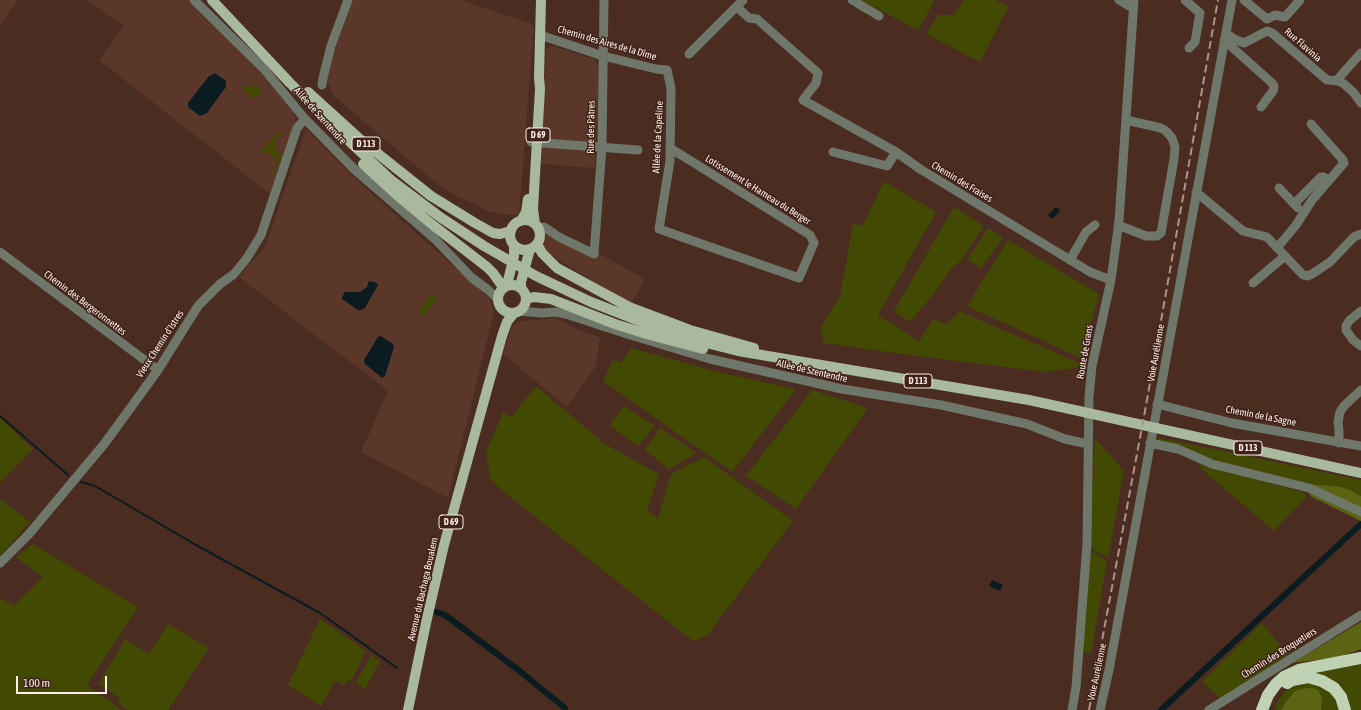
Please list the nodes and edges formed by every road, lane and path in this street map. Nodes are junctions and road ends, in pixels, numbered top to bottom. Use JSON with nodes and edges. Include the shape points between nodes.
{"nodes":[{"id":1,"x":194,"y":0,"type":"edge"},
{"id":2,"x":212,"y":0,"type":"edge"},
{"id":3,"x":348,"y":0,"type":"edge"},
{"id":4,"x":541,"y":0,"type":"edge"},
{"id":5,"x":604,"y":0,"type":"edge"},
{"id":6,"x":852,"y":0,"type":"edge"},
{"id":7,"x":1119,"y":0,"type":"edge"},
{"id":8,"x":1186,"y":0,"type":"edge"},
{"id":9,"x":1232,"y":0,"type":"edge"},
{"id":10,"x":1244,"y":0,"type":"edge"},
{"id":11,"x":1300,"y":0,"type":"edge"},
{"id":12,"x":740,"y":3,"type":"edge"},
{"id":13,"x":1134,"y":4,"type":"edge"},
{"id":14,"x":880,"y":16,"type":"dead end"},
{"id":15,"x":237,"y":26,"type":"junction"},
{"id":16,"x":540,"y":35,"type":"junction"},
{"id":17,"x":1225,"y":37,"type":"junction"},
{"id":18,"x":1189,"y":48,"type":"dead end"},
{"id":19,"x":1361,"y":53,"type":"edge"},
{"id":20,"x":689,"y":54,"type":"dead end"},
{"id":21,"x":603,"y":56,"type":"junction"},
{"id":22,"x":668,"y":70,"type":"joint"},
{"id":23,"x":1336,"y":81,"type":"junction"},
{"id":24,"x":290,"y":83,"type":"junction"},
{"id":25,"x":322,"y":85,"type":"dead end"},
{"id":26,"x":1361,"y":103,"type":"edge"},
{"id":27,"x":1261,"y":107,"type":"dead end"},
{"id":28,"x":305,"y":119,"type":"junction"},
{"id":29,"x":1126,"y":120,"type":"junction"},
{"id":30,"x":1311,"y":124,"type":"dead end"},
{"id":31,"x":535,"y":142,"type":"junction"},
{"id":32,"x":602,"y":147,"type":"junction"},
{"id":33,"x":671,"y":149,"type":"junction"},
{"id":34,"x":638,"y":150,"type":"dead end"},
{"id":35,"x":833,"y":152,"type":"dead end"},
{"id":36,"x":896,"y":152,"type":"junction"},
{"id":37,"x":683,"y":156,"type":"junction"},
{"id":38,"x":670,"y":161,"type":"junction"},
{"id":39,"x":533,"y":164,"type":"junction"},
{"id":40,"x":1328,"y":180,"type":"junction"},
{"id":41,"x":1279,"y":188,"type":"dead end"},
{"id":42,"x":1196,"y":192,"type":"junction"},
{"id":43,"x":1294,"y":204,"type":"junction"},
{"id":44,"x":1303,"y":214,"type":"junction"},
{"id":45,"x":521,"y":221,"type":"junction"},
{"id":46,"x":1096,"y":225,"type":"dead end"},
{"id":47,"x":1118,"y":225,"type":"junction"},
{"id":48,"x":537,"y":227,"type":"junction"},
{"id":49,"x":659,"y":229,"type":"joint"},
{"id":50,"x":511,"y":231,"type":"junction"},
{"id":51,"x":1361,"y":234,"type":"edge"},
{"id":52,"x":514,"y":245,"type":"junction"},
{"id":53,"x":533,"y":246,"type":"junction"},
{"id":54,"x":1277,"y":248,"type":"junction"},
{"id":55,"x":0,"y":252,"type":"edge"},
{"id":56,"x":1285,"y":256,"type":"junction"},
{"id":57,"x":1070,"y":260,"type":"junction"},
{"id":58,"x":1111,"y":280,"type":"junction"},
{"id":59,"x":1253,"y":283,"type":"dead end"},
{"id":60,"x":521,"y":288,"type":"junction"},
{"id":61,"x":502,"y":290,"type":"junction"},
{"id":62,"x":521,"y":307,"type":"junction"},
{"id":63,"x":503,"y":310,"type":"junction"},
{"id":64,"x":1361,"y":311,"type":"edge"},
{"id":65,"x":502,"y":336,"type":"junction"},
{"id":66,"x":1361,"y":346,"type":"edge"},
{"id":67,"x":738,"y":351,"type":"junction"},
{"id":68,"x":784,"y":358,"type":"junction"},
{"id":69,"x":158,"y":370,"type":"junction"},
{"id":70,"x":1361,"y":390,"type":"edge"},
{"id":71,"x":1158,"y":404,"type":"junction"},
{"id":72,"x":1150,"y":443,"type":"junction"},
{"id":73,"x":1339,"y":443,"type":"junction"},
{"id":74,"x":1088,"y":444,"type":"junction"},
{"id":75,"x":1361,"y":446,"type":"edge"},
{"id":76,"x":1361,"y":473,"type":"edge"},
{"id":77,"x":1361,"y":512,"type":"edge"},
{"id":78,"x":0,"y":563,"type":"edge"},
{"id":79,"x":1361,"y":615,"type":"edge"},
{"id":80,"x":1361,"y":658,"type":"edge"},
{"id":81,"x":408,"y":710,"type":"edge"},
{"id":82,"x":1072,"y":710,"type":"edge"},
{"id":83,"x":1100,"y":710,"type":"edge"},
{"id":84,"x":1209,"y":710,"type":"edge"},
{"id":85,"x":1262,"y":710,"type":"edge"},
{"id":86,"x":1269,"y":710,"type":"edge"},
{"id":87,"x":1345,"y":710,"type":"edge"}],
"edges":[{"from":1,"to":28,"type":"street","name":"Allée de Szentendre","via":[[263,68]]},
{"from":2,"to":15,"type":"main road","number":"D 113"},
{"from":3,"to":25,"type":"street","via":[[331,46]]},
{"from":4,"to":16,"type":"main road","number":"D 69"},
{"from":5,"to":21,"type":"street","name":"Rue des Pâtres"},
{"from":6,"to":14,"type":"street"},
{"from":7,"to":13,"type":"street"},
{"from":8,"to":18,"type":"street","via":[[1200,13],[1195,42]]},
{"from":9,"to":17,"type":"street","name":"Voie Aurélienne"},
{"from":10,"to":11,"type":"street","via":[[1267,19],[1275,15],[1285,17]]},
{"from":12,"to":20,"type":"street"},
{"from":12,"to":36,"type":"street","name":"Chemin des Fraises","via":[[749,18],[757,19],[818,73],[816,83],[803,100]]},
{"from":13,"to":29,"type":"street","name":"Route de Grans"},
{"from":15,"to":24,"type":"main road","number":"D 113"},
{"from":15,"to":50,"type":"main road","number":"D 113","via":[[257,40],[306,90],[362,141],[431,196],[493,233]]},
{"from":16,"to":21,"type":"street","name":"Chemin des Aires de la Dîme"},
{"from":16,"to":31,"type":"main road","number":"D 69","via":[[540,89]]},
{"from":17,"to":23,"type":"street","name":"Rue Flavinia","via":[[1244,43],[1267,31],[1327,80]]},
{"from":17,"to":27,"type":"street","via":[[1274,86]]},
{"from":17,"to":42,"type":"street","name":"Voie Aurélienne"},
{"from":19,"to":23,"type":"street"},
{"from":21,"to":22,"type":"street","name":"Chemin des Aires de la Dîme"},
{"from":21,"to":32,"type":"street","name":"Rue des Pâtres"},
{"from":22,"to":33,"type":"street","name":"Allée de la Capeline","via":[[671,88]]},
{"from":23,"to":26,"type":"street","name":"Rue Flavinia","via":[[1344,84]]},
{"from":24,"to":61,"type":"main road","via":[[322,122],[361,162],[420,215],[494,273]]},
{"from":24,"to":67,"type":"main road","number":"D 113","via":[[391,180],[440,217],[502,256],[536,276],[591,302],[647,324]]},
{"from":28,"to":61,"type":"street","name":"Allée de Szentendre","via":[[355,170],[428,233],[472,278],[487,289]]},
{"from":28,"to":69,"type":"street","name":"Vieux Chemin d'Istres","via":[[297,128],[261,235],[234,274],[198,306]]},
{"from":29,"to":47,"type":"street","name":"Route de Grans"},
{"from":29,"to":47,"type":"street","via":[[1166,131],[1172,138],[1174,158],[1161,233],[1157,236],[1146,236]]},
{"from":30,"to":40,"type":"street","via":[[1344,161]]},
{"from":31,"to":32,"type":"street"},
{"from":31,"to":39,"type":"main road","number":"D 69"},
{"from":32,"to":34,"type":"street"},
{"from":32,"to":48,"type":"street","name":"Rue des Pâtres","via":[[594,254],[544,227]]},
{"from":33,"to":37,"type":"street","name":"Lotissement le Hameau du Berger"},
{"from":33,"to":38,"type":"street","name":"Allée de la Capeline"},
{"from":35,"to":36,"type":"street","via":[[887,166]]},
{"from":36,"to":57,"type":"street","name":"Chemin des Fraises","via":[[926,173]]},
{"from":37,"to":38,"type":"street"},
{"from":37,"to":49,"type":"street","name":"Lotissement le Hameau du Berger","via":[[810,236],[814,243],[799,278]]},
{"from":38,"to":49,"type":"street","name":"Allée de la Capeline"},
{"from":39,"to":45,"type":"main road","number":"D 69","via":[[527,208]]},
{"from":39,"to":48,"type":"main road","number":"D 69","via":[[533,209]]},
{"from":40,"to":43,"type":"street","via":[[1321,177]]},
{"from":40,"to":44,"type":"street"},
{"from":41,"to":43,"type":"street"},
{"from":42,"to":54,"type":"street","via":[[1243,231],[1267,237]]},
{"from":42,"to":71,"type":"street","name":"Voie Aurélienne"},
{"from":43,"to":44,"type":"street"},
{"from":44,"to":54,"type":"street"},
{"from":45,"to":48,"type":"main road","via":[[531,222]]},
{"from":45,"to":50,"type":"main road"},
{"from":46,"to":57,"type":"street","via":[[1086,232]]},
{"from":47,"to":58,"type":"street","name":"Route de Grans"},
{"from":48,"to":53,"type":"main road","via":[[539,236]]},
{"from":50,"to":52,"type":"main road","via":[[510,238]]},
{"from":51,"to":56,"type":"street","via":[[1354,237],[1330,262],[1307,276]]},
{"from":52,"to":53,"type":"main road","via":[[521,249]]},
{"from":52,"to":61,"type":"main road","via":[[514,256]]},
{"from":53,"to":60,"type":"main road"},
{"from":53,"to":68,"type":"main road","via":[[557,268],[629,307],[690,330]]},
{"from":54,"to":56,"type":"street"},
{"from":55,"to":69,"type":"street","name":"Chemin des Bergeronnettes"},
{"from":56,"to":59,"type":"street"},
{"from":57,"to":58,"type":"street","name":"Chemin des Fraises","via":[[1090,272]]},
{"from":58,"to":74,"type":"street","name":"Route de Grans","via":[[1092,366]]},
{"from":60,"to":61,"type":"main road","via":[[515,285]]},
{"from":60,"to":62,"type":"main road","via":[[524,291]]},
{"from":61,"to":63,"type":"main road","via":[[498,303]]},
{"from":62,"to":63,"type":"main road","via":[[506,312]]},
{"from":62,"to":65,"type":"main road","number":"D 69","via":[[508,322]]},
{"from":62,"to":67,"type":"main road","via":[[534,297],[551,299],[629,328],[677,342],[731,354]]},
{"from":62,"to":74,"type":"street","name":"Allée de Szentendre","via":[[533,312],[566,314],[710,359],[842,389],[941,405],[1027,424],[1065,439]]},
{"from":63,"to":65,"type":"main road","number":"D 69"},
{"from":64,"to":66,"type":"street","via":[[1349,321],[1346,330]]},
{"from":65,"to":81,"type":"main road","name":"Avenue du Bachaga Boualem","number":"D 69","via":[[433,589]]},
{"from":67,"to":68,"type":"main road","number":"D 113"},
{"from":68,"to":76,"type":"main road","number":"D 113","via":[[1009,396]]},
{"from":69,"to":78,"type":"street","name":"Vieux Chemin d'Istres","via":[[106,443],[29,534]]},
{"from":70,"to":73,"type":"street","via":[[1340,412]]},
{"from":71,"to":72,"type":"street","name":"Voie Aurélienne"},
{"from":71,"to":73,"type":"street","name":"Chemin de la Sagne","via":[[1232,423]]},
{"from":72,"to":77,"type":"street","via":[[1178,450],[1212,464],[1309,488]]},
{"from":72,"to":83,"type":"street","name":"Voie Aurélienne"},
{"from":73,"to":75,"type":"street","name":"Chemin de la Sagne"},
{"from":74,"to":82,"type":"street","name":"Route de Grans","via":[[1087,544]]},
{"from":79,"to":84,"type":"street","name":"Chemin des Broquetiers"},
{"from":80,"to":85,"type":"highway","via":[[1299,670],[1276,684],[1268,694]]},
{"from":86,"to":87,"type":"highway","via":[[1271,701],[1280,688],[1292,680],[1308,677],[1334,688],[1341,697]]}]}
